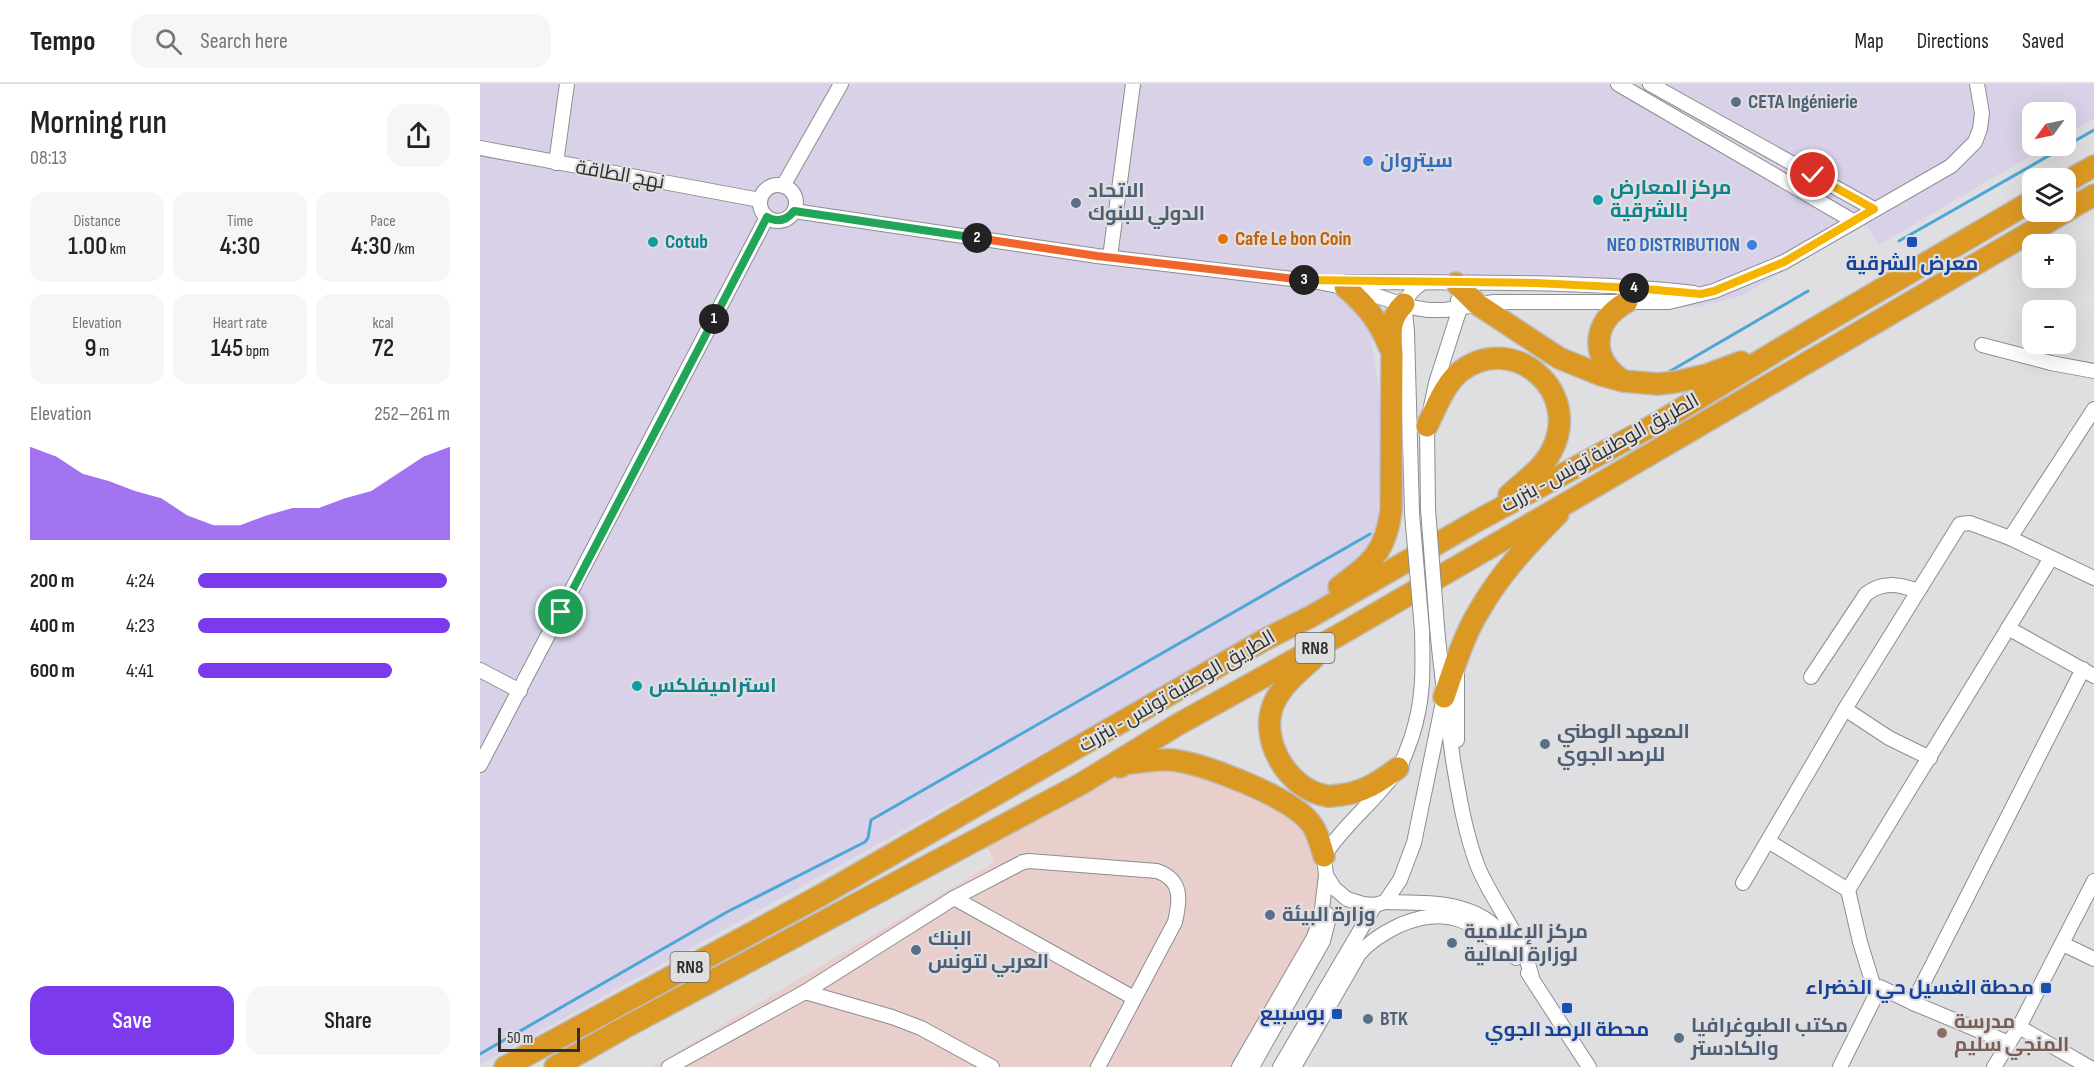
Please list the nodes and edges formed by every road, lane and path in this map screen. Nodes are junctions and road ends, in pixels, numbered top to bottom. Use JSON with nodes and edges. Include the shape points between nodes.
{"nodes":[{"id":1,"x":567,"y":84,"type":"edge"},
{"id":2,"x":841,"y":84,"type":"edge"},
{"id":3,"x":1133,"y":84,"type":"edge"},
{"id":4,"x":1618,"y":84,"type":"edge"},
{"id":5,"x":1650,"y":84,"type":"edge"},
{"id":6,"x":1977,"y":84,"type":"edge"},
{"id":7,"x":480,"y":148,"type":"edge"},
{"id":8,"x":556,"y":163,"type":"junction"},
{"id":9,"x":2094,"y":166,"type":"edge"},
{"id":10,"x":2076,"y":176,"type":"edge"},
{"id":11,"x":783,"y":186,"type":"junction"},
{"id":12,"x":2094,"y":195,"type":"edge"},
{"id":13,"x":760,"y":200,"type":"junction"},
{"id":14,"x":2076,"y":205,"type":"edge"},
{"id":15,"x":2022,"y":207,"type":"edge"},
{"id":16,"x":1874,"y":209,"type":"junction"},
{"id":17,"x":794,"y":211,"type":"junction"},
{"id":18,"x":767,"y":217,"type":"junction"},
{"id":19,"x":1853,"y":221,"type":"junction"},
{"id":20,"x":2046,"y":222,"type":"edge"},
{"id":21,"x":1110,"y":256,"type":"junction"},
{"id":22,"x":1318,"y":282,"type":"junction"},
{"id":23,"x":1422,"y":283,"type":"junction"},
{"id":24,"x":1450,"y":283,"type":"junction"},
{"id":25,"x":1345,"y":287,"type":"junction"},
{"id":26,"x":1701,"y":294,"type":"junction"},
{"id":27,"x":1627,"y":302,"type":"junction"},
{"id":28,"x":1404,"y":304,"type":"junction"},
{"id":29,"x":1468,"y":306,"type":"junction"},
{"id":30,"x":1793,"y":341,"type":"junction"},
{"id":31,"x":1983,"y":345,"type":"dead end"},
{"id":32,"x":1392,"y":355,"type":"junction"},
{"id":33,"x":2094,"y":371,"type":"edge"},
{"id":34,"x":1623,"y":381,"type":"junction"},
{"id":35,"x":2094,"y":409,"type":"edge"},
{"id":36,"x":1427,"y":426,"type":"junction"},
{"id":37,"x":1570,"y":501,"type":"junction"},
{"id":38,"x":1475,"y":522,"type":"junction"},
{"id":39,"x":2010,"y":538,"type":"junction"},
{"id":40,"x":2051,"y":558,"type":"junction"},
{"id":41,"x":2094,"y":578,"type":"edge"},
{"id":42,"x":1918,"y":591,"type":"junction"},
{"id":43,"x":2008,"y":628,"type":"junction"},
{"id":44,"x":1339,"y":634,"type":"junction"},
{"id":45,"x":1264,"y":640,"type":"junction"},
{"id":46,"x":1457,"y":662,"type":"junction"},
{"id":47,"x":480,"y":670,"type":"edge"},
{"id":48,"x":2091,"y":672,"type":"edge"},
{"id":49,"x":1811,"y":677,"type":"dead end"},
{"id":50,"x":520,"y":691,"type":"junction"},
{"id":51,"x":1444,"y":697,"type":"junction"},
{"id":52,"x":1845,"y":709,"type":"junction"},
{"id":53,"x":1930,"y":758,"type":"junction"},
{"id":54,"x":480,"y":765,"type":"edge"},
{"id":55,"x":1398,"y":768,"type":"junction"},
{"id":56,"x":1082,"y":784,"type":"junction"},
{"id":57,"x":1457,"y":787,"type":"junction"},
{"id":58,"x":1768,"y":841,"type":"junction"},
{"id":59,"x":1325,"y":866,"type":"junction"},
{"id":60,"x":2094,"y":881,"type":"edge"},
{"id":61,"x":1743,"y":883,"type":"dead end"},
{"id":62,"x":1848,"y":890,"type":"junction"},
{"id":63,"x":954,"y":898,"type":"junction"},
{"id":64,"x":1324,"y":901,"type":"junction"},
{"id":65,"x":1380,"y":903,"type":"junction"},
{"id":66,"x":2063,"y":944,"type":"junction"},
{"id":67,"x":1516,"y":958,"type":"junction"},
{"id":68,"x":2094,"y":959,"type":"edge"},
{"id":69,"x":1532,"y":978,"type":"junction"},
{"id":70,"x":805,"y":992,"type":"junction"},
{"id":71,"x":1876,"y":994,"type":"junction"},
{"id":72,"x":1134,"y":998,"type":"junction"},
{"id":73,"x":1913,"y":1003,"type":"junction"},
{"id":74,"x":2019,"y":1027,"type":"junction"},
{"id":75,"x":2009,"y":1043,"type":"junction"},
{"id":76,"x":505,"y":1067,"type":"edge"},
{"id":77,"x":555,"y":1067,"type":"edge"},
{"id":78,"x":669,"y":1067,"type":"edge"},
{"id":79,"x":992,"y":1067,"type":"edge"},
{"id":80,"x":1098,"y":1067,"type":"edge"},
{"id":81,"x":1239,"y":1067,"type":"edge"},
{"id":82,"x":1252,"y":1067,"type":"edge"},
{"id":83,"x":1280,"y":1067,"type":"edge"},
{"id":84,"x":1294,"y":1067,"type":"edge"},
{"id":85,"x":1589,"y":1067,"type":"edge"},
{"id":86,"x":1840,"y":1067,"type":"edge"},
{"id":87,"x":1994,"y":1067,"type":"edge"},
{"id":88,"x":2089,"y":1067,"type":"edge"}],
"edges":[{"from":1,"to":8,"type":"street"},
{"from":2,"to":11,"type":"street"},
{"from":3,"to":21,"type":"street"},
{"from":4,"to":19,"type":"street"},
{"from":5,"to":16,"type":"street"},
{"from":6,"to":16,"type":"street","via":[[1982,113],[1975,142],[1951,166]]},
{"from":7,"to":8,"type":"street","name":"نهج الطاقة"},
{"from":8,"to":13,"type":"street","name":"نهج الطاقة"},
{"from":9,"to":10,"type":"highway"},
{"from":11,"to":13,"type":"street","via":[[768,188]]},
{"from":11,"to":17,"type":"street","via":[[795,198]]},
{"from":12,"to":14,"type":"highway","name":"الطريق الوطنية تونس - بنزرت","number":"RN8"},
{"from":13,"to":18,"type":"street"},
{"from":15,"to":30,"type":"highway","name":"الطريق الوطنية تونس - بنزرت","number":"RN8"},
{"from":16,"to":19,"type":"street"},
{"from":17,"to":18,"type":"street","via":[[778,221]]},
{"from":17,"to":21,"type":"street"},
{"from":18,"to":50,"type":"street"},
{"from":19,"to":26,"type":"street","via":[[1784,262]]},
{"from":20,"to":37,"type":"highway","name":"الطريق الوطنية تونس - بنزرت","number":"RN8"},
{"from":21,"to":22,"type":"street"},
{"from":22,"to":23,"type":"street"},
{"from":22,"to":25,"type":"street"},
{"from":23,"to":24,"type":"street"},
{"from":23,"to":28,"type":"street"},
{"from":24,"to":26,"type":"street","via":[[1536,283]]},
{"from":24,"to":29,"type":"highway"},
{"from":25,"to":28,"type":"street"},
{"from":25,"to":32,"type":"highway","via":[[1363,302],[1381,327]]},
{"from":26,"to":27,"type":"street","via":[[1669,302]]},
{"from":27,"to":29,"type":"street","via":[[1533,300]]},
{"from":27,"to":34,"type":"highway","via":[[1608,316],[1599,340],[1604,364]]},
{"from":28,"to":29,"type":"street","via":[[1428,310]]},
{"from":28,"to":32,"type":"highway","via":[[1391,322]]},
{"from":28,"to":55,"type":"street","bridge":true,"via":[[1422,695],[1417,721]]},
{"from":29,"to":34,"type":"highway","via":[[1559,358]]},
{"from":29,"to":36,"type":"street","via":[[1436,383]]},
{"from":30,"to":34,"type":"highway","via":[[1706,375],[1658,384]]},
{"from":30,"to":38,"type":"highway","name":"الطريق الوطنية تونس - بنزرت","number":"RN8","via":[[1661,421]]},
{"from":31,"to":33,"type":"street"},
{"from":32,"to":45,"type":"highway","via":[[1391,510],[1382,547],[1363,569]]},
{"from":35,"to":39,"type":"street"},
{"from":36,"to":38,"type":"highway","via":[[1449,386],[1460,372],[1473,365],[1500,359],[1513,361],[1529,367],[1550,387],[1560,423],[1550,453],[1520,485]]},
{"from":36,"to":51,"type":"street","bridge":true,"via":[[1428,509]]},
{"from":37,"to":44,"type":"highway","name":"الطريق الوطنية تونس - بنزرت","number":"RN8"},
{"from":37,"to":46,"type":"highway","via":[[1505,571],[1479,611]]},
{"from":38,"to":45,"type":"highway","name":"الطريق الوطنية تونس - بنزرت","number":"RN8"},
{"from":39,"to":40,"type":"street"},
{"from":39,"to":42,"type":"street","via":[[1970,523],[1960,524]]},
{"from":40,"to":41,"type":"street"},
{"from":40,"to":43,"type":"street"},
{"from":42,"to":49,"type":"street","via":[[1886,585],[1866,594]]},
{"from":42,"to":52,"type":"street"},
{"from":43,"to":48,"type":"street"},
{"from":43,"to":53,"type":"street"},
{"from":44,"to":55,"type":"highway","via":[[1285,685],[1273,704],[1270,725],[1274,751],[1294,779],[1327,796],[1362,791]]},
{"from":44,"to":56,"type":"highway","name":"الطريق الوطنية تونس - بنزرت","number":"RN8","via":[[1177,725]]},
{"from":45,"to":76,"type":"highway","name":"الطريق الوطنية تونس - بنزرت","number":"RN8","via":[[864,871]]},
{"from":46,"to":51,"type":"highway"},
{"from":46,"to":57,"type":"street"},
{"from":47,"to":50,"type":"street"},
{"from":48,"to":73,"type":"street"},
{"from":50,"to":54,"type":"street"},
{"from":51,"to":57,"type":"street"},
{"from":51,"to":65,"type":"street","via":[[1414,843],[1400,880]]},
{"from":52,"to":53,"type":"street","via":[[1888,738]]},
{"from":52,"to":58,"type":"street"},
{"from":53,"to":62,"type":"street"},
{"from":55,"to":59,"type":"street","via":[[1335,838]]},
{"from":56,"to":59,"type":"highway","via":[[1125,764],[1149,761],[1169,760],[1211,770],[1293,807],[1317,834]]},
{"from":56,"to":77,"type":"highway","name":"الطريق الوطنية تونس - بنزرت","number":"RN8"},
{"from":57,"to":69,"type":"street","via":[[1479,868],[1528,959]]},
{"from":58,"to":61,"type":"street"},
{"from":58,"to":62,"type":"street"},
{"from":59,"to":64,"type":"street"},
{"from":59,"to":65,"type":"street","via":[[1334,888],[1347,899],[1363,904]]},
{"from":60,"to":66,"type":"street"},
{"from":62,"to":71,"type":"street"},
{"from":63,"to":70,"type":"street"},
{"from":63,"to":72,"type":"street"},
{"from":63,"to":72,"type":"street","via":[[1029,861],[1167,874],[1178,892],[1174,922]]},
{"from":64,"to":81,"type":"street","via":[[1314,937]]},
{"from":64,"to":82,"type":"street","via":[[1328,921],[1323,941]]},
{"from":65,"to":67,"type":"street","via":[[1460,907],[1488,920],[1508,941]]},
{"from":65,"to":83,"type":"street"},
{"from":66,"to":68,"type":"street"},
{"from":66,"to":74,"type":"street"},
{"from":67,"to":69,"type":"street"},
{"from":67,"to":84,"type":"street","via":[[1480,929],[1458,918],[1436,914],[1392,928],[1359,954]]},
{"from":69,"to":85,"type":"street"},
{"from":70,"to":78,"type":"street"},
{"from":70,"to":79,"type":"street","via":[[902,1020]]},
{"from":71,"to":73,"type":"street","via":[[1880,987]]},
{"from":71,"to":86,"type":"street"},
{"from":72,"to":80,"type":"street"},
{"from":73,"to":75,"type":"street"},
{"from":74,"to":75,"type":"street"},
{"from":74,"to":88,"type":"street"},
{"from":75,"to":87,"type":"street"}]}
